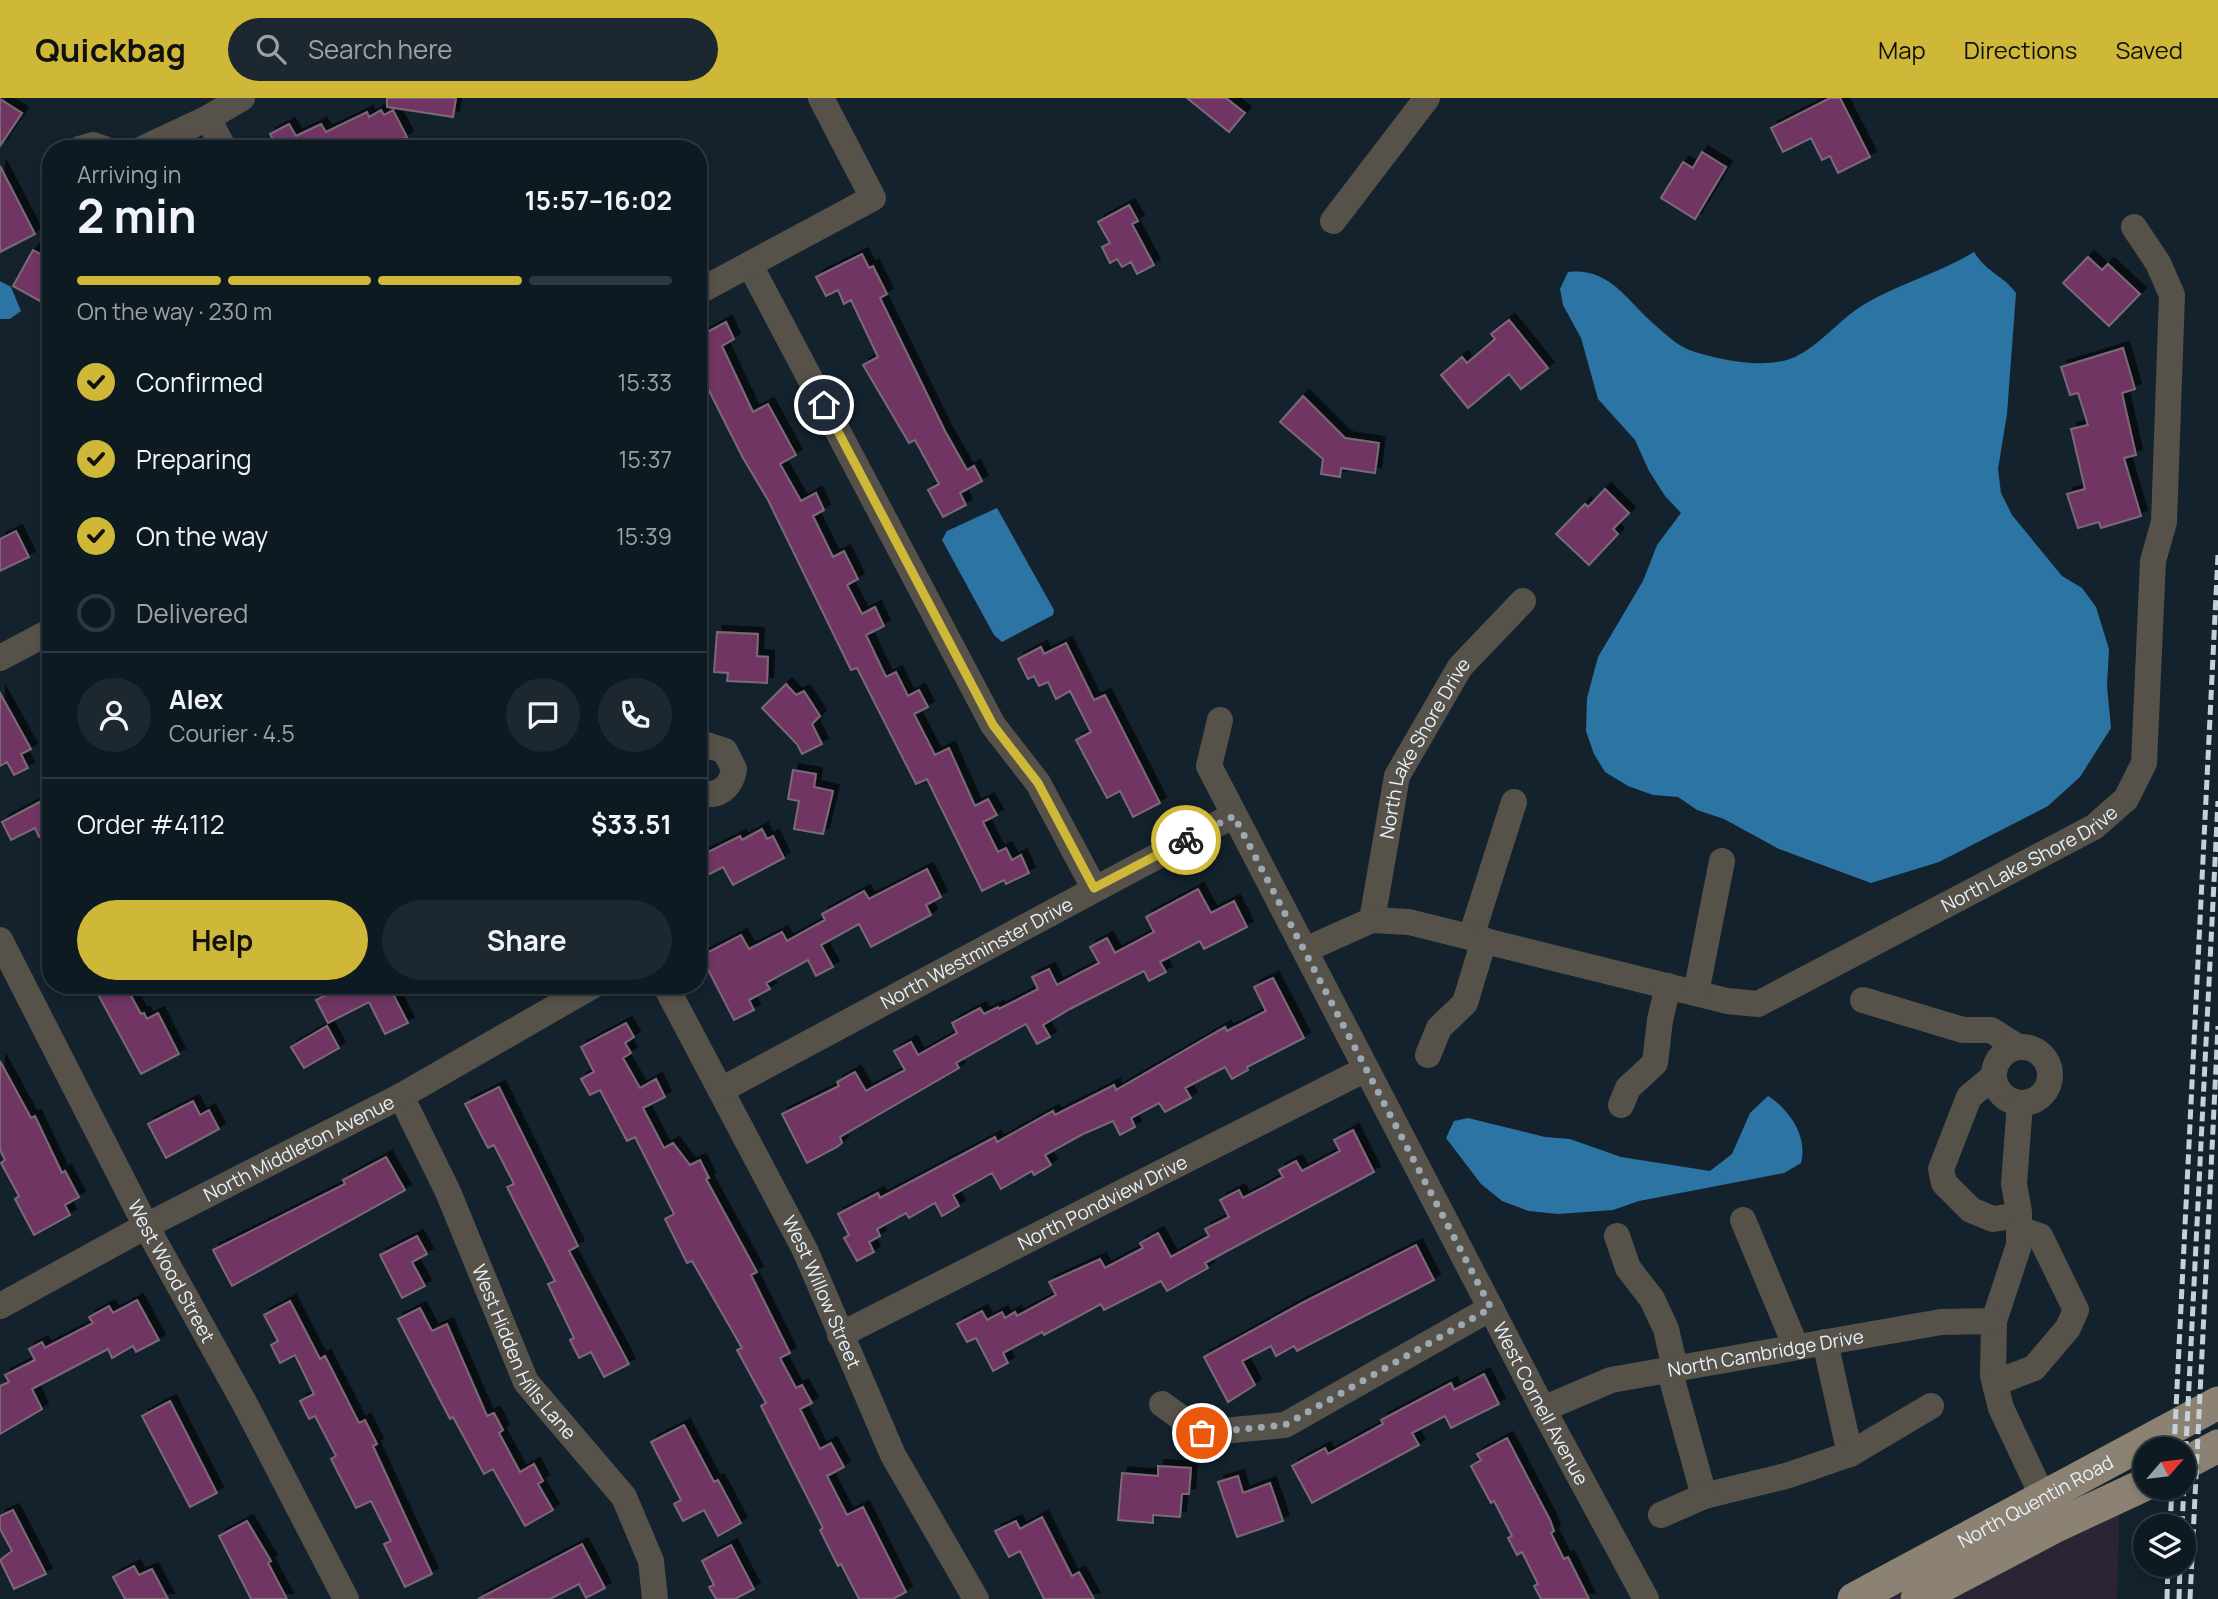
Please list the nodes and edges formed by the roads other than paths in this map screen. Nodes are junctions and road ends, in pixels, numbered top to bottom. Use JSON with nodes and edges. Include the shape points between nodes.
{"nodes":[{"id":1,"x":242,"y":98,"type":"edge"},
{"id":2,"x":821,"y":98,"type":"edge"},
{"id":3,"x":1427,"y":98,"type":"edge"},
{"id":4,"x":208,"y":118,"type":"junction"},
{"id":5,"x":161,"y":140,"type":"edge"},
{"id":6,"x":219,"y":140,"type":"edge"},
{"id":7,"x":1334,"y":221,"type":"dead end"},
{"id":8,"x":2134,"y":227,"type":"dead end"},
{"id":9,"x":750,"y":265,"type":"junction"},
{"id":10,"x":707,"y":287,"type":"edge"},
{"id":11,"x":1523,"y":601,"type":"dead end"},
{"id":12,"x":42,"y":636,"type":"edge"},
{"id":13,"x":0,"y":658,"type":"edge"},
{"id":14,"x":1220,"y":720,"type":"dead end"},
{"id":15,"x":707,"y":747,"type":"edge"},
{"id":16,"x":707,"y":794,"type":"edge"},
{"id":17,"x":1514,"y":802,"type":"dead end"},
{"id":18,"x":1234,"y":816,"type":"junction"},
{"id":19,"x":1722,"y":861,"type":"dead end"},
{"id":20,"x":1094,"y":888,"type":"junction"},
{"id":21,"x":1372,"y":920,"type":"junction"},
{"id":22,"x":1478,"y":939,"type":"junction"},
{"id":23,"x":0,"y":940,"type":"edge"},
{"id":24,"x":1305,"y":950,"type":"junction"},
{"id":25,"x":1668,"y":986,"type":"junction"},
{"id":26,"x":1696,"y":993,"type":"junction"},
{"id":27,"x":578,"y":994,"type":"edge"},
{"id":28,"x":670,"y":994,"type":"edge"},
{"id":29,"x":1863,"y":1000,"type":"dead end"},
{"id":30,"x":2018,"y":1047,"type":"junction"},
{"id":31,"x":1429,"y":1055,"type":"dead end"},
{"id":32,"x":1366,"y":1069,"type":"junction"},
{"id":33,"x":1994,"y":1076,"type":"junction"},
{"id":34,"x":721,"y":1090,"type":"junction"},
{"id":35,"x":401,"y":1096,"type":"junction"},
{"id":36,"x":2020,"y":1103,"type":"junction"},
{"id":37,"x":1621,"y":1105,"type":"dead end"},
{"id":38,"x":1743,"y":1220,"type":"dead end"},
{"id":39,"x":2019,"y":1222,"type":"junction"},
{"id":40,"x":146,"y":1226,"type":"junction"},
{"id":41,"x":1617,"y":1236,"type":"dead end"},
{"id":42,"x":0,"y":1306,"type":"edge"},
{"id":43,"x":1491,"y":1308,"type":"junction"},
{"id":44,"x":1994,"y":1321,"type":"junction"},
{"id":45,"x":840,"y":1335,"type":"junction"},
{"id":46,"x":1825,"y":1342,"type":"junction"},
{"id":47,"x":1796,"y":1348,"type":"junction"},
{"id":48,"x":1672,"y":1369,"type":"junction"},
{"id":49,"x":1994,"y":1382,"type":"junction"},
{"id":50,"x":2218,"y":1403,"type":"edge"},
{"id":51,"x":1162,"y":1404,"type":"dead end"},
{"id":52,"x":1931,"y":1406,"type":"dead end"},
{"id":53,"x":1543,"y":1409,"type":"junction"},
{"id":54,"x":2218,"y":1446,"type":"edge"},
{"id":55,"x":1850,"y":1454,"type":"junction"},
{"id":56,"x":2196,"y":1458,"type":"edge"},
{"id":57,"x":2133,"y":1490,"type":"edge"},
{"id":58,"x":1704,"y":1496,"type":"junction"},
{"id":59,"x":2043,"y":1497,"type":"junction"},
{"id":60,"x":1661,"y":1515,"type":"dead end"},
{"id":61,"x":346,"y":1599,"type":"edge"},
{"id":62,"x":655,"y":1599,"type":"edge"},
{"id":63,"x":976,"y":1599,"type":"edge"},
{"id":64,"x":1646,"y":1599,"type":"edge"},
{"id":65,"x":1854,"y":1599,"type":"edge"},
{"id":66,"x":1917,"y":1599,"type":"edge"}],
"edges":[{"from":1,"to":4,"type":"street"},
{"from":2,"to":9,"type":"street","via":[[873,198]]},
{"from":3,"to":7,"type":"street"},
{"from":4,"to":5,"type":"street"},
{"from":4,"to":6,"type":"street"},
{"from":8,"to":26,"type":"street","name":"North Lake Shore Drive","via":[[2172,295],[2164,522],[2153,561],[2144,763],[2126,799],[2094,827],[1758,1004]]},
{"from":9,"to":10,"type":"street"},
{"from":9,"to":20,"type":"street","via":[[993,725],[1038,783]]},
{"from":11,"to":21,"type":"street","name":"North Lake Shore Drive","via":[[1460,667],[1397,776]]},
{"from":12,"to":13,"type":"street"},
{"from":14,"to":18,"type":"street","name":"West Cornell Avenue","via":[[1209,766]]},
{"from":15,"to":16,"type":"street","via":[[725,751],[734,769],[727,787]]},
{"from":17,"to":22,"type":"street"},
{"from":18,"to":20,"type":"street","name":"North Westminster Drive"},
{"from":18,"to":24,"type":"street","name":"West Cornell Avenue"},
{"from":19,"to":26,"type":"street"},
{"from":20,"to":34,"type":"street","name":"North Westminster Drive"},
{"from":21,"to":22,"type":"street","name":"North Lake Shore Drive","via":[[1409,922]]},
{"from":21,"to":24,"type":"street","name":"North Lake Shore Drive"},
{"from":22,"to":25,"type":"street","name":"North Lake Shore Drive"},
{"from":22,"to":31,"type":"street","via":[[1465,1003],[1439,1028]]},
{"from":23,"to":40,"type":"street","name":"West Wood Street"},
{"from":24,"to":32,"type":"street","name":"West Cornell Avenue"},
{"from":25,"to":26,"type":"street","name":"North Lake Shore Drive"},
{"from":25,"to":37,"type":"street","via":[[1656,1063],[1628,1087]]},
{"from":27,"to":35,"type":"street","name":"North Middleton Avenue"},
{"from":28,"to":34,"type":"street","name":"West Willow Street"},
{"from":29,"to":30,"type":"street","via":[[1963,1030],[1991,1030]]},
{"from":30,"to":33,"type":"street","via":[[2004,1054]]},
{"from":30,"to":36,"type":"street","via":[[2043,1056],[2050,1072],[2041,1096]]},
{"from":32,"to":43,"type":"street","name":"West Cornell Avenue"},
{"from":32,"to":45,"type":"street","name":"North Pondview Drive"},
{"from":33,"to":36,"type":"street","via":[[2001,1094]]},
{"from":33,"to":39,"type":"street","via":[[1969,1097],[1941,1169],[1944,1183],[1971,1210]]},
{"from":34,"to":45,"type":"street","name":"West Willow Street","via":[[805,1251]]},
{"from":35,"to":40,"type":"street","name":"North Middleton Avenue"},
{"from":35,"to":62,"type":"street","name":"West Hidden Hills Lane","via":[[448,1192],[526,1382],[624,1497],[651,1561]]},
{"from":36,"to":39,"type":"street","via":[[2014,1184]]},
{"from":38,"to":47,"type":"street"},
{"from":39,"to":44,"type":"street","via":[[2019,1245]]},
{"from":39,"to":49,"type":"street","via":[[2040,1236],[2076,1310],[2068,1328],[2034,1368]]},
{"from":40,"to":42,"type":"street","name":"North Middleton Avenue"},
{"from":40,"to":61,"type":"street","name":"West Wood Street"},
{"from":41,"to":48,"type":"street","via":[[1628,1268],[1652,1299],[1666,1329]]},
{"from":43,"to":51,"type":"street","via":[[1285,1425],[1202,1433]]},
{"from":43,"to":53,"type":"street","name":"West Cornell Avenue"},
{"from":44,"to":46,"type":"street","name":"North Cambridge Drive","via":[[1941,1322]]},
{"from":44,"to":49,"type":"street"},
{"from":45,"to":63,"type":"street","name":"West Willow Street","via":[[893,1455]]},
{"from":46,"to":47,"type":"street","name":"North Cambridge Drive"},
{"from":46,"to":55,"type":"street"},
{"from":47,"to":48,"type":"street","name":"North Cambridge Drive"},
{"from":48,"to":53,"type":"street","name":"North Cambridge Drive","via":[[1611,1380]]},
{"from":48,"to":58,"type":"street"},
{"from":49,"to":59,"type":"street","via":[[2001,1408]]},
{"from":50,"to":59,"type":"main road","name":"North Quentin Road"},
{"from":52,"to":55,"type":"street"},
{"from":53,"to":64,"type":"street","name":"West Cornell Avenue"},
{"from":54,"to":56,"type":"main road"},
{"from":55,"to":58,"type":"street"},
{"from":57,"to":66,"type":"main road","name":"North Quentin Road"},
{"from":58,"to":60,"type":"street"},
{"from":59,"to":65,"type":"main road","name":"North Quentin Road"}]}
